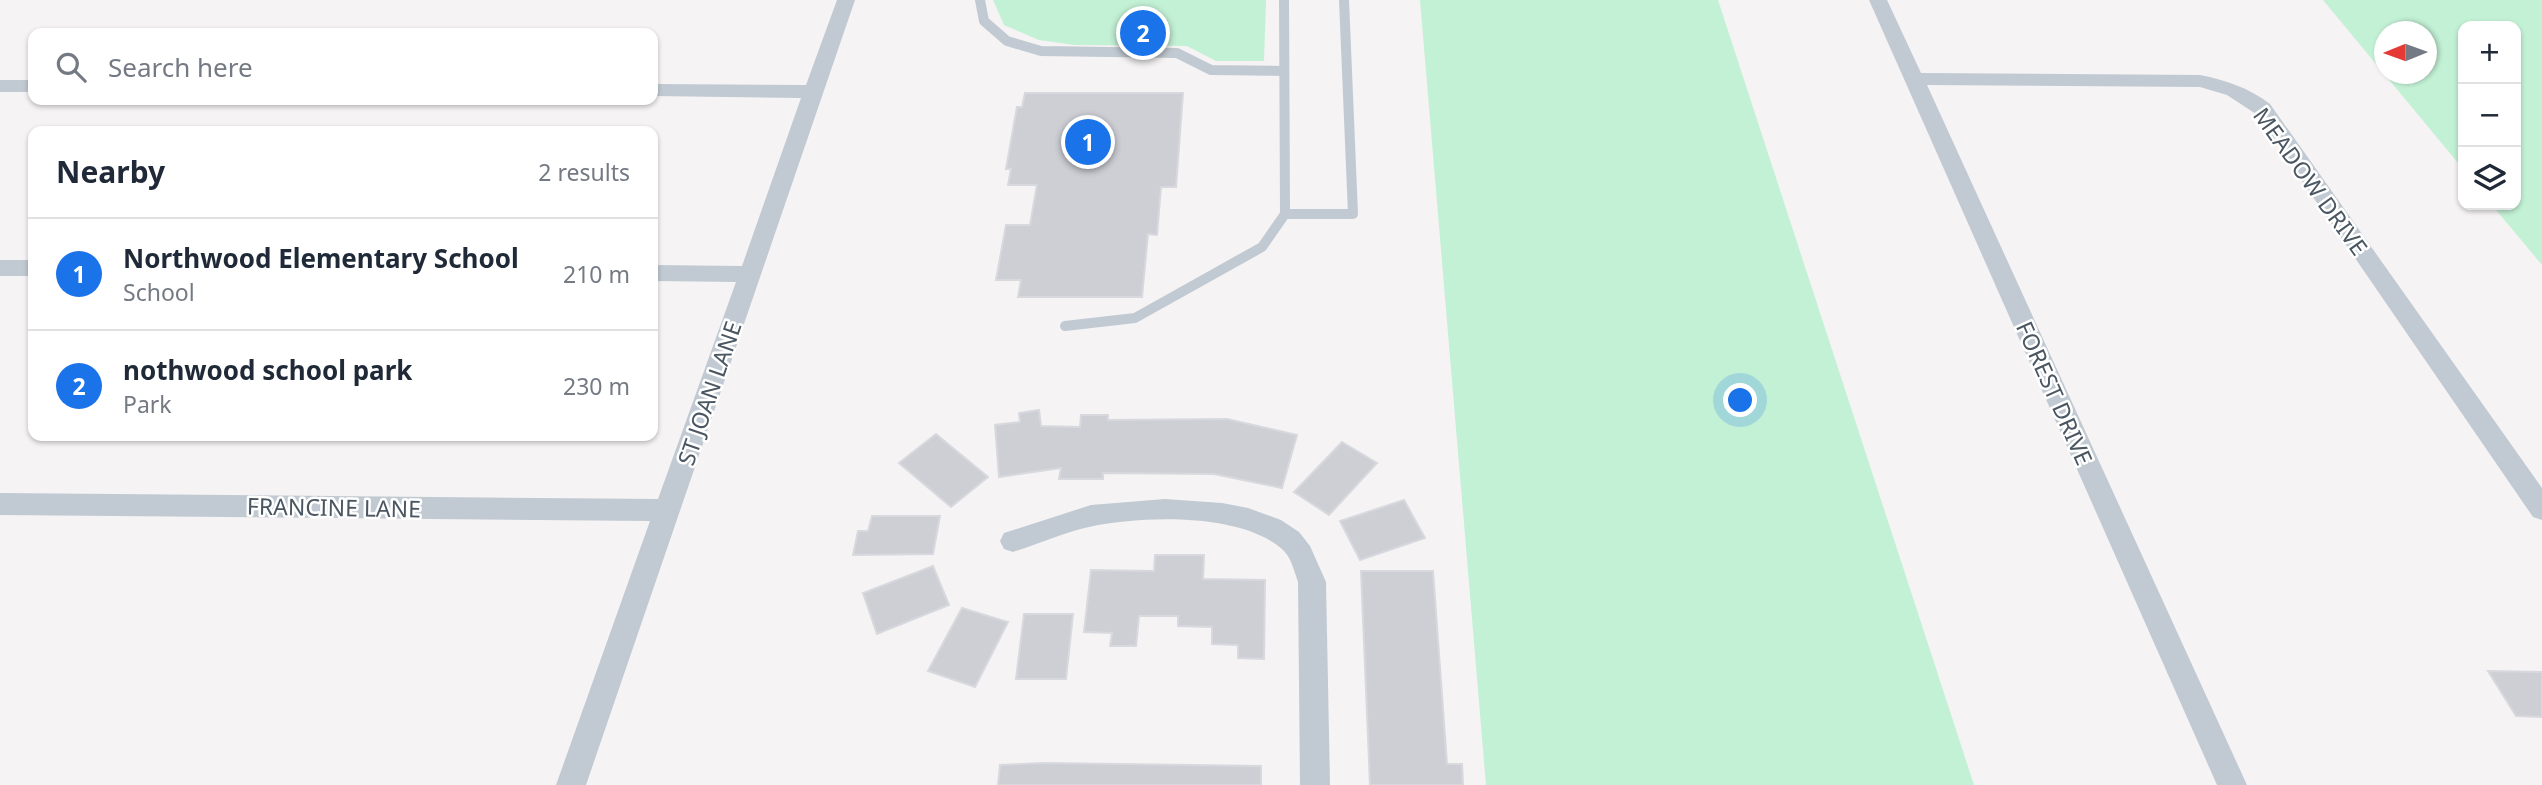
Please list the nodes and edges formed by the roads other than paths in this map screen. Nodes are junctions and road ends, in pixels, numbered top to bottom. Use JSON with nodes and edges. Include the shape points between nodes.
{"nodes":[{"id":1,"x":846,"y":0,"type":"edge"},
{"id":2,"x":980,"y":0,"type":"edge"},
{"id":3,"x":1284,"y":0,"type":"edge"},
{"id":4,"x":1344,"y":0,"type":"edge"},
{"id":5,"x":1878,"y":0,"type":"edge"},
{"id":6,"x":1284,"y":71,"type":"junction"},
{"id":7,"x":1913,"y":79,"type":"junction"},
{"id":8,"x":0,"y":86,"type":"edge"},
{"id":9,"x":28,"y":86,"type":"edge"},
{"id":10,"x":658,"y":90,"type":"edge"},
{"id":11,"x":814,"y":92,"type":"junction"},
{"id":12,"x":1285,"y":214,"type":"junction"},
{"id":13,"x":0,"y":268,"type":"edge"},
{"id":14,"x":28,"y":268,"type":"edge"},
{"id":15,"x":658,"y":273,"type":"edge"},
{"id":16,"x":750,"y":274,"type":"junction"},
{"id":17,"x":1065,"y":326,"type":"dead end"},
{"id":18,"x":0,"y":504,"type":"edge"},
{"id":19,"x":2542,"y":509,"type":"edge"},
{"id":20,"x":668,"y":510,"type":"junction"},
{"id":21,"x":1013,"y":541,"type":"dead end"},
{"id":22,"x":570,"y":785,"type":"edge"},
{"id":23,"x":1315,"y":785,"type":"edge"},
{"id":24,"x":2232,"y":785,"type":"edge"}],
"edges":[{"from":1,"to":11,"type":"street","name":"ST JOAN LANE"},
{"from":2,"to":6,"type":"lane","via":[[984,21],[1007,41],[1041,51],[1177,53],[1211,70]]},
{"from":3,"to":6,"type":"lane"},
{"from":4,"to":12,"type":"lane","via":[[1353,214]]},
{"from":5,"to":7,"type":"street","name":"FOREST DRIVE"},
{"from":6,"to":12,"type":"lane"},
{"from":7,"to":19,"type":"street","name":"MEADOW DRIVE","via":[[2200,81],[2251,99],[2263,109]]},
{"from":7,"to":24,"type":"street","name":"FOREST DRIVE"},
{"from":8,"to":9,"type":"street"},
{"from":10,"to":11,"type":"street"},
{"from":11,"to":16,"type":"street","name":"ST JOAN LANE"},
{"from":12,"to":17,"type":"lane","via":[[1262,247],[1135,318]]},
{"from":13,"to":14,"type":"street"},
{"from":15,"to":16,"type":"street"},
{"from":16,"to":20,"type":"street","name":"ST JOAN LANE"},
{"from":18,"to":20,"type":"street","name":"FRANCINE LANE"},
{"from":20,"to":22,"type":"street","name":"ST JOAN LANE"},
{"from":21,"to":23,"type":"street","via":[[1091,516],[1197,510],[1231,513],[1290,540],[1305,561],[1312,582]]}]}
